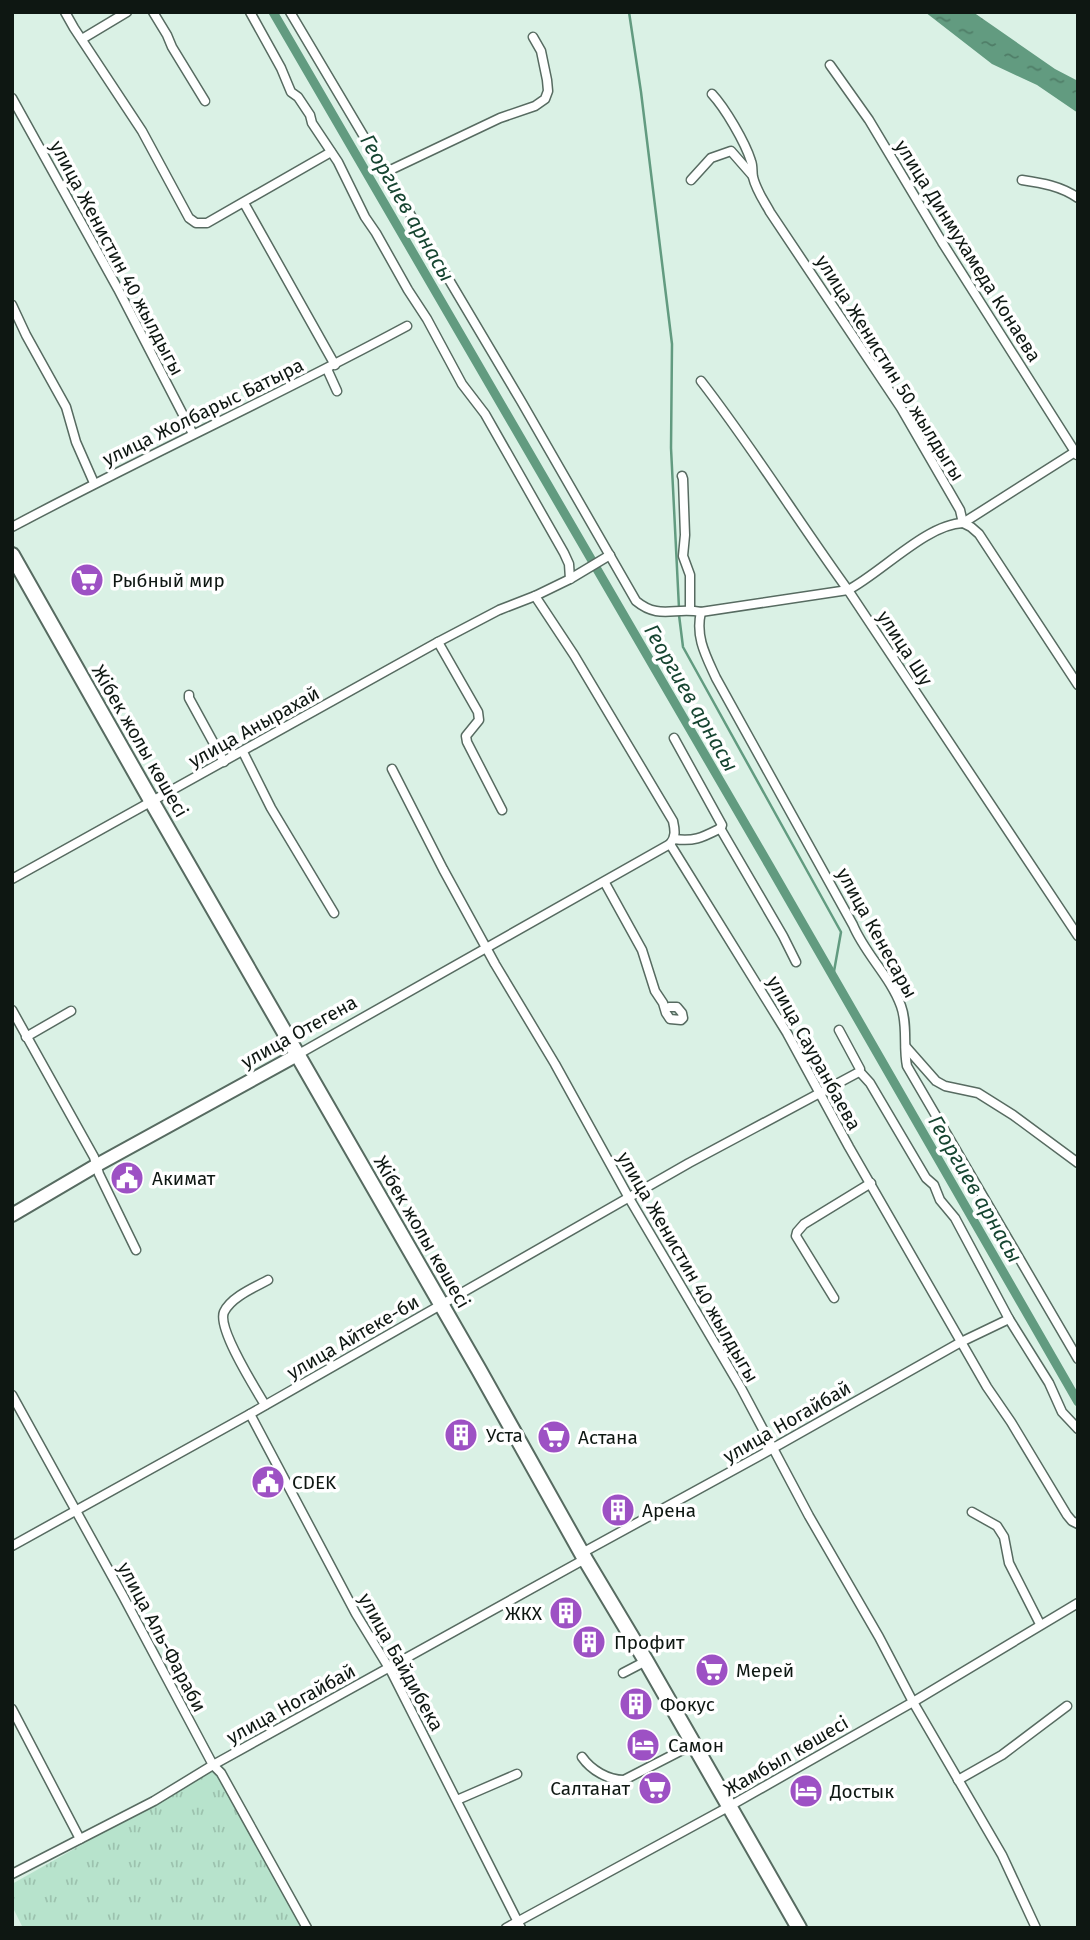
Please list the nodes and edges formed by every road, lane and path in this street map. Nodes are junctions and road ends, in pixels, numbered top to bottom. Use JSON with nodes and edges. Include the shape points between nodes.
{"nodes":[{"id":1,"x":65,"y":12,"type":"edge"},
{"id":2,"x":127,"y":12,"type":"edge"},
{"id":3,"x":153,"y":12,"type":"edge"},
{"id":4,"x":250,"y":12,"type":"edge"},
{"id":5,"x":294,"y":14,"type":"edge"},
{"id":6,"x":533,"y":37,"type":"dead end"},
{"id":7,"x":82,"y":39,"type":"junction"},
{"id":8,"x":830,"y":65,"type":"dead end"},
{"id":9,"x":712,"y":94,"type":"dead end"},
{"id":10,"x":12,"y":98,"type":"edge"},
{"id":11,"x":205,"y":101,"type":"dead end"},
{"id":12,"x":331,"y":152,"type":"junction"},
{"id":13,"x":384,"y":173,"type":"junction"},
{"id":14,"x":752,"y":175,"type":"junction"},
{"id":15,"x":691,"y":180,"type":"dead end"},
{"id":16,"x":1022,"y":180,"type":"dead end"},
{"id":17,"x":1078,"y":198,"type":"edge"},
{"id":18,"x":244,"y":203,"type":"junction"},
{"id":19,"x":12,"y":305,"type":"edge"},
{"id":20,"x":407,"y":326,"type":"dead end"},
{"id":21,"x":331,"y":367,"type":"junction"},
{"id":22,"x":701,"y":381,"type":"dead end"},
{"id":23,"x":337,"y":391,"type":"dead end"},
{"id":24,"x":193,"y":434,"type":"junction"},
{"id":25,"x":1077,"y":453,"type":"edge"},
{"id":26,"x":682,"y":476,"type":"dead end"},
{"id":27,"x":94,"y":483,"type":"junction"},
{"id":28,"x":963,"y":523,"type":"junction"},
{"id":29,"x":12,"y":527,"type":"edge"},
{"id":30,"x":12,"y":555,"type":"edge"},
{"id":31,"x":610,"y":555,"type":"junction"},
{"id":32,"x":573,"y":577,"type":"junction"},
{"id":33,"x":848,"y":590,"type":"junction"},
{"id":34,"x":535,"y":596,"type":"junction"},
{"id":35,"x":690,"y":610,"type":"junction"},
{"id":36,"x":701,"y":612,"type":"junction"},
{"id":37,"x":438,"y":642,"type":"junction"},
{"id":38,"x":1078,"y":685,"type":"edge"},
{"id":39,"x":190,"y":695,"type":"dead end"},
{"id":40,"x":674,"y":738,"type":"dead end"},
{"id":41,"x":243,"y":752,"type":"junction"},
{"id":42,"x":224,"y":762,"type":"junction"},
{"id":43,"x":391,"y":769,"type":"dead end"},
{"id":44,"x":152,"y":802,"type":"junction"},
{"id":45,"x":502,"y":810,"type":"dead end"},
{"id":46,"x":720,"y":828,"type":"junction"},
{"id":47,"x":672,"y":842,"type":"junction"},
{"id":48,"x":12,"y":879,"type":"edge"},
{"id":49,"x":605,"y":883,"type":"junction"},
{"id":50,"x":334,"y":913,"type":"dead end"},
{"id":51,"x":1078,"y":936,"type":"edge"},
{"id":52,"x":487,"y":949,"type":"junction"},
{"id":53,"x":796,"y":962,"type":"dead end"},
{"id":54,"x":666,"y":1009,"type":"dead end"},
{"id":55,"x":12,"y":1010,"type":"edge"},
{"id":56,"x":71,"y":1011,"type":"dead end"},
{"id":57,"x":839,"y":1030,"type":"dead end"},
{"id":58,"x":26,"y":1037,"type":"junction"},
{"id":59,"x":906,"y":1047,"type":"junction"},
{"id":60,"x":297,"y":1055,"type":"junction"},
{"id":61,"x":860,"y":1072,"type":"junction"},
{"id":62,"x":818,"y":1093,"type":"junction"},
{"id":63,"x":1078,"y":1163,"type":"edge"},
{"id":64,"x":97,"y":1165,"type":"junction"},
{"id":65,"x":871,"y":1183,"type":"junction"},
{"id":66,"x":629,"y":1198,"type":"junction"},
{"id":67,"x":12,"y":1214,"type":"edge"},
{"id":68,"x":135,"y":1250,"type":"dead end"},
{"id":69,"x":268,"y":1280,"type":"dead end"},
{"id":70,"x":834,"y":1298,"type":"dead end"},
{"id":71,"x":441,"y":1304,"type":"junction"},
{"id":72,"x":1009,"y":1320,"type":"junction"},
{"id":73,"x":961,"y":1342,"type":"junction"},
{"id":74,"x":1078,"y":1359,"type":"edge"},
{"id":75,"x":12,"y":1395,"type":"edge"},
{"id":76,"x":265,"y":1405,"type":"junction"},
{"id":77,"x":250,"y":1414,"type":"junction"},
{"id":78,"x":1078,"y":1429,"type":"edge"},
{"id":79,"x":773,"y":1448,"type":"junction"},
{"id":80,"x":76,"y":1510,"type":"junction"},
{"id":81,"x":972,"y":1512,"type":"dead end"},
{"id":82,"x":1078,"y":1524,"type":"edge"},
{"id":83,"x":12,"y":1546,"type":"edge"},
{"id":84,"x":583,"y":1556,"type":"junction"},
{"id":85,"x":1078,"y":1603,"type":"edge"},
{"id":86,"x":1040,"y":1624,"type":"junction"},
{"id":87,"x":646,"y":1661,"type":"junction"},
{"id":88,"x":388,"y":1668,"type":"junction"},
{"id":89,"x":623,"y":1673,"type":"dead end"},
{"id":90,"x":912,"y":1702,"type":"junction"},
{"id":91,"x":1067,"y":1706,"type":"dead end"},
{"id":92,"x":12,"y":1709,"type":"edge"},
{"id":93,"x":694,"y":1744,"type":"junction"},
{"id":94,"x":582,"y":1756,"type":"dead end"},
{"id":95,"x":213,"y":1765,"type":"junction"},
{"id":96,"x":517,"y":1774,"type":"dead end"},
{"id":97,"x":958,"y":1780,"type":"junction"},
{"id":98,"x":457,"y":1800,"type":"junction"},
{"id":99,"x":730,"y":1806,"type":"junction"},
{"id":100,"x":80,"y":1839,"type":"junction"},
{"id":101,"x":12,"y":1874,"type":"edge"},
{"id":102,"x":519,"y":1925,"type":"edge"},
{"id":103,"x":307,"y":1928,"type":"edge"},
{"id":104,"x":506,"y":1928,"type":"edge"},
{"id":105,"x":799,"y":1928,"type":"edge"},
{"id":106,"x":1036,"y":1928,"type":"edge"}],
"edges":[{"from":1,"to":7,"type":"street"},
{"from":2,"to":7,"type":"street"},
{"from":3,"to":11,"type":"street"},
{"from":4,"to":12,"type":"street","via":[[291,92]]},
{"from":5,"to":13,"type":"street"},
{"from":6,"to":13,"type":"street","via":[[547,80],[545,99]]},
{"from":7,"to":18,"type":"street","via":[[142,131],[189,218],[203,224]]},
{"from":8,"to":25,"type":"street","name":"улица Динмухамеда Конаева"},
{"from":9,"to":14,"type":"street","name":"улица Женистин 50 жылдыгы","via":[[748,152]]},
{"from":10,"to":24,"type":"street","name":"улица Женистин 40 жылдыгы"},
{"from":12,"to":18,"type":"street"},
{"from":12,"to":32,"type":"street","via":[[365,217],[485,414]]},
{"from":13,"to":31,"type":"street"},
{"from":14,"to":15,"type":"street","via":[[730,151],[711,158]]},
{"from":14,"to":28,"type":"street","name":"улица Женистин 50 жылдыгы","via":[[771,212],[901,408],[960,510]]},
{"from":16,"to":17,"type":"street","via":[[1047,183]]},
{"from":18,"to":21,"type":"street"},
{"from":19,"to":27,"type":"street","via":[[66,407]]},
{"from":20,"to":21,"type":"street","name":"улица Жолбарыс Батыра"},
{"from":21,"to":23,"type":"street"},
{"from":21,"to":24,"type":"street","name":"улица Жолбарыс Батыра"},
{"from":22,"to":33,"type":"street","name":"улица Шу"},
{"from":24,"to":27,"type":"street","name":"улица Жолбарыс Батыра"},
{"from":25,"to":28,"type":"street"},
{"from":26,"to":35,"type":"street","via":[[683,556],[690,575]]},
{"from":27,"to":29,"type":"street","name":"улица Жолбарыс Батыра"},
{"from":28,"to":33,"type":"street","via":[[938,529]]},
{"from":28,"to":38,"type":"street","name":"улица Женистин 50 жылдыгы","via":[[978,534]]},
{"from":30,"to":44,"type":"highway","name":"Жібек жолы көшесі"},
{"from":31,"to":32,"type":"street","name":"улица Анырахай"},
{"from":31,"to":35,"type":"street","via":[[636,601],[647,610]]},
{"from":32,"to":34,"type":"street","name":"улица Анырахай"},
{"from":33,"to":36,"type":"street"},
{"from":33,"to":51,"type":"street","name":"улица Шу"},
{"from":34,"to":37,"type":"street","name":"улица Анырахай"},
{"from":34,"to":47,"type":"street","name":"улица Сауранбаева","via":[[673,821]]},
{"from":35,"to":36,"type":"street"},
{"from":36,"to":59,"type":"street","name":"улица Кенесары","via":[[699,638],[716,678],[860,942],[895,992],[903,1009]]},
{"from":37,"to":41,"type":"street","name":"улица Анырахай"},
{"from":37,"to":45,"type":"street","via":[[478,712],[479,720],[469,730],[467,743]]},
{"from":39,"to":42,"type":"street"},
{"from":40,"to":46,"type":"street","via":[[720,820]]},
{"from":41,"to":42,"type":"street","name":"улица Анырахай"},
{"from":41,"to":50,"type":"street"},
{"from":42,"to":44,"type":"street","name":"улица Анырахай"},
{"from":43,"to":52,"type":"street","name":"улица Женистин 40 жылдыгы"},
{"from":44,"to":48,"type":"street","name":"улица Анырахай"},
{"from":44,"to":60,"type":"highway","name":"Жібек жолы көшесі"},
{"from":46,"to":47,"type":"street","via":[[692,841]]},
{"from":46,"to":53,"type":"street"},
{"from":47,"to":49,"type":"street","name":"улица Отегена"},
{"from":47,"to":62,"type":"street","name":"улица Сауранбаева"},
{"from":49,"to":52,"type":"street","name":"улица Отегена"},
{"from":49,"to":54,"type":"street","via":[[642,950]]},
{"from":52,"to":60,"type":"street","name":"улица Отегена"},
{"from":52,"to":66,"type":"street","name":"улица Женистин 40 жылдыгы"},
{"from":55,"to":58,"type":"street"},
{"from":56,"to":58,"type":"street"},
{"from":57,"to":61,"type":"street"},
{"from":58,"to":64,"type":"street"},
{"from":59,"to":63,"type":"street","via":[[936,1081],[978,1093]]},
{"from":59,"to":74,"type":"street","name":"улица Кенесары","via":[[907,1066]]},
{"from":60,"to":64,"type":"main road","name":"улица Отегена"},
{"from":60,"to":71,"type":"highway","name":"Жібек жолы көшесі"},
{"from":61,"to":62,"type":"street","name":"улица Айтеке-би"},
{"from":61,"to":72,"type":"street","via":[[955,1218]]},
{"from":62,"to":65,"type":"street","name":"улица Сауранбаева"},
{"from":62,"to":66,"type":"street","name":"улица Айтеке-би"},
{"from":64,"to":67,"type":"main road","name":"улица Отегена"},
{"from":64,"to":68,"type":"street"},
{"from":65,"to":70,"type":"street","via":[[797,1232]]},
{"from":65,"to":73,"type":"street","name":"улица Сауранбаева"},
{"from":66,"to":71,"type":"street","name":"улица Айтеке-би"},
{"from":66,"to":79,"type":"street","name":"улица Женистин 40 жылдыгы"},
{"from":69,"to":76,"type":"street","via":[[236,1299],[223,1315],[230,1340]]},
{"from":71,"to":76,"type":"street","name":"улица Айтеке-би"},
{"from":71,"to":84,"type":"highway","name":"Жібек жолы көшесі"},
{"from":72,"to":73,"type":"street","name":"улица Ногайбай"},
{"from":72,"to":78,"type":"street","via":[[1066,1419]]},
{"from":73,"to":79,"type":"street","name":"улица Ногайбай"},
{"from":73,"to":82,"type":"street","name":"улица Сауранбаева","via":[[1067,1515]]},
{"from":75,"to":80,"type":"street","name":"улица Аль-Фараби"},
{"from":76,"to":77,"type":"street","name":"улица Айтеке-би"},
{"from":77,"to":80,"type":"street","name":"улица Айтеке-би"},
{"from":77,"to":88,"type":"street","name":"улица Байдибека"},
{"from":79,"to":84,"type":"street","name":"улица Ногайбай"},
{"from":79,"to":90,"type":"street","name":"улица Женистин 40 жылдыгы"},
{"from":80,"to":83,"type":"street","name":"улица Айтеке-би"},
{"from":80,"to":95,"type":"street","name":"улица Аль-Фараби"},
{"from":81,"to":86,"type":"street","via":[[996,1525],[1004,1537],[1009,1563]]},
{"from":84,"to":87,"type":"highway","name":"Жібек жолы көшесі"},
{"from":84,"to":88,"type":"street","name":"улица Ногайбай"},
{"from":85,"to":86,"type":"street","name":"Жамбыл көшесі"},
{"from":86,"to":90,"type":"street","name":"Жамбыл көшесі"},
{"from":87,"to":89,"type":"street"},
{"from":87,"to":93,"type":"highway","name":"Жібек жолы көшесі"},
{"from":88,"to":95,"type":"street","name":"улица Ногайбай"},
{"from":88,"to":98,"type":"street","name":"улица Байдибека"},
{"from":90,"to":97,"type":"street","name":"улица Женистин 40 жылдыгы"},
{"from":90,"to":99,"type":"street","name":"Жамбыл көшесі"},
{"from":91,"to":97,"type":"street","via":[[1002,1755]]},
{"from":92,"to":100,"type":"street"},
{"from":93,"to":94,"type":"street","via":[[624,1780],[594,1770]]},
{"from":93,"to":99,"type":"highway","name":"Жібек жолы көшесі"},
{"from":95,"to":100,"type":"street","name":"улица Ногайбай"},
{"from":95,"to":103,"type":"street","name":"улица Аль-Фараби"},
{"from":96,"to":98,"type":"street"},
{"from":97,"to":106,"type":"street","name":"улица Женистин 40 жылдыгы","via":[[1002,1855]]},
{"from":98,"to":102,"type":"street","name":"улица Байдибека"},
{"from":99,"to":102,"type":"street","name":"Жамбыл көшесі"},
{"from":99,"to":105,"type":"highway","name":"Жібек жолы көшесі"},
{"from":100,"to":101,"type":"street","name":"улица Ногайбай"},
{"from":102,"to":104,"type":"street","name":"Жамбыл көшесі"}]}
